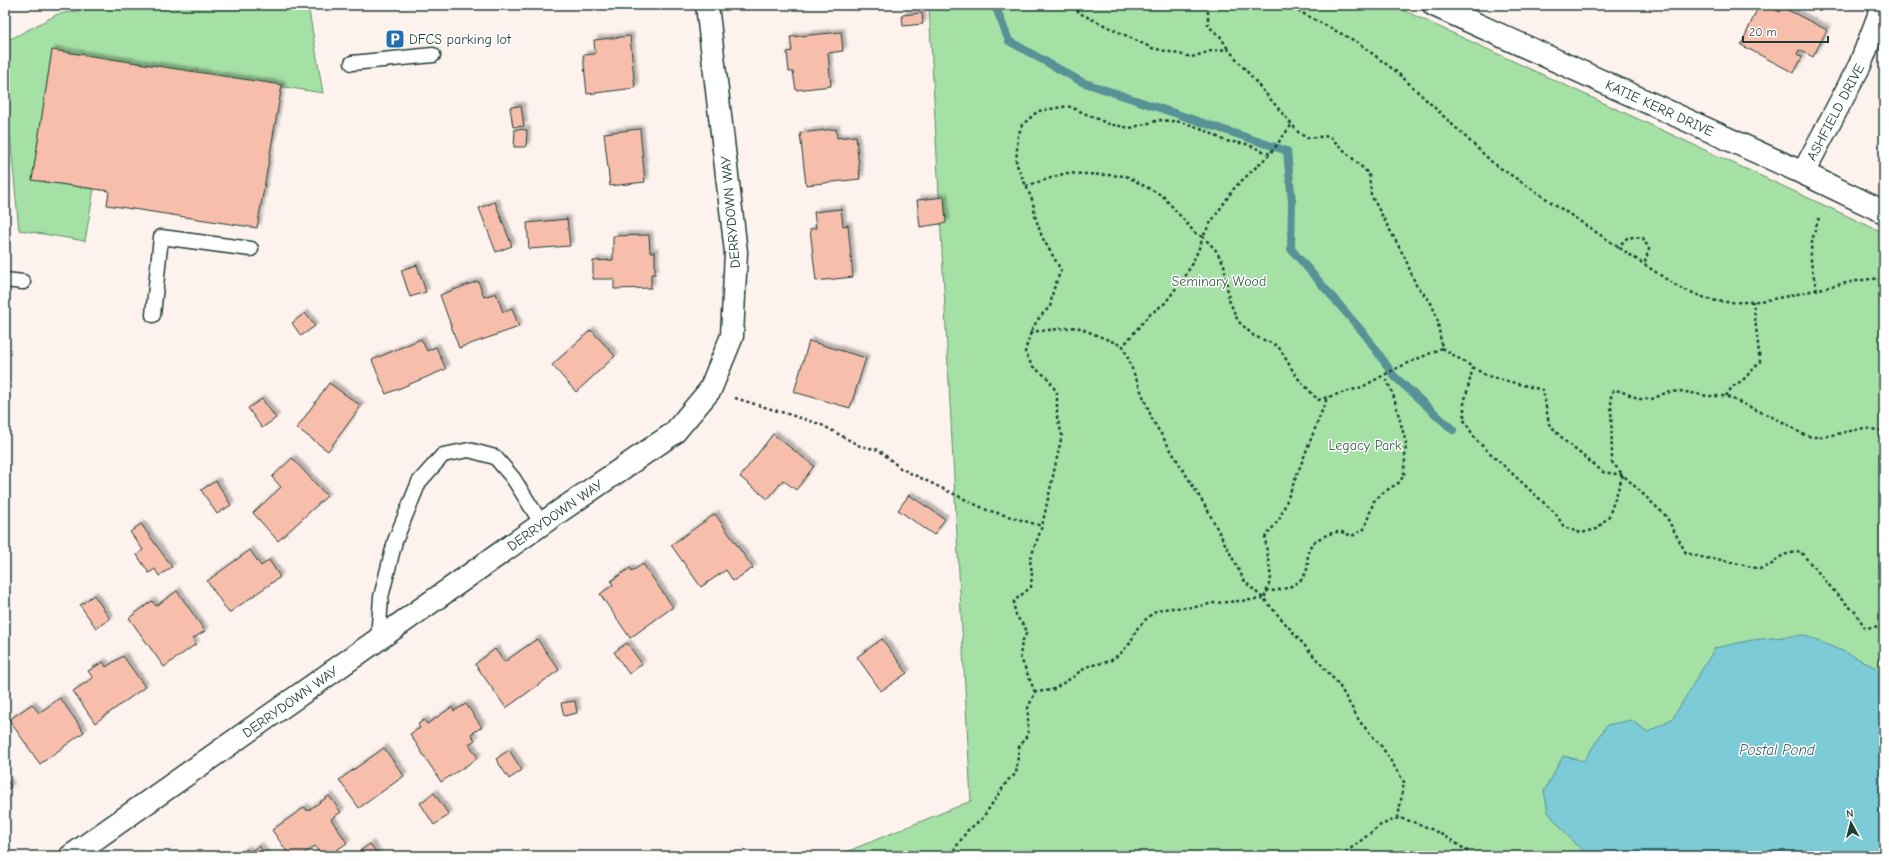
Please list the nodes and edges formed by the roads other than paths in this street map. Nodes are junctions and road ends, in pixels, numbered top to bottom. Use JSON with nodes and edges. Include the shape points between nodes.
{"nodes":[{"id":1,"x":708,"y":5,"type":"edge"},
{"id":2,"x":1434,"y":5,"type":"edge"},
{"id":3,"x":1883,"y":5,"type":"edge"},
{"id":4,"x":433,"y":55,"type":"dead end"},
{"id":5,"x":352,"y":63,"type":"dead end"},
{"id":6,"x":1803,"y":173,"type":"junction"},
{"id":7,"x":1884,"y":212,"type":"edge"},
{"id":8,"x":251,"y":250,"type":"dead end"},
{"id":9,"x":5,"y":280,"type":"edge"},
{"id":10,"x":23,"y":282,"type":"dead end"},
{"id":11,"x":153,"y":316,"type":"dead end"},
{"id":12,"x":542,"y":524,"type":"junction"},
{"id":13,"x":378,"y":639,"type":"junction"},
{"id":14,"x":71,"y":856,"type":"edge"}],
"edges":[{"from":1,"to":12,"type":"street","name":"DERRYDOWN WAY","via":[[736,252],[732,336],[710,390],[674,433]]},
{"from":2,"to":6,"type":"street","name":"KATIE KERR DRIVE"},
{"from":3,"to":6,"type":"street","name":"ASHFIELD DRIVE","via":[[1860,65]]},
{"from":4,"to":5,"type":"lane"},
{"from":6,"to":7,"type":"street","name":"KATIE KERR DRIVE"},
{"from":8,"to":11,"type":"lane","via":[[161,237]]},
{"from":9,"to":10,"type":"lane"},
{"from":12,"to":13,"type":"street","name":"DERRYDOWN WAY"},
{"from":12,"to":13,"type":"lane","via":[[513,478],[495,457],[469,450],[443,455],[419,482],[395,541],[381,597]]},
{"from":13,"to":14,"type":"street","name":"DERRYDOWN WAY"}]}
